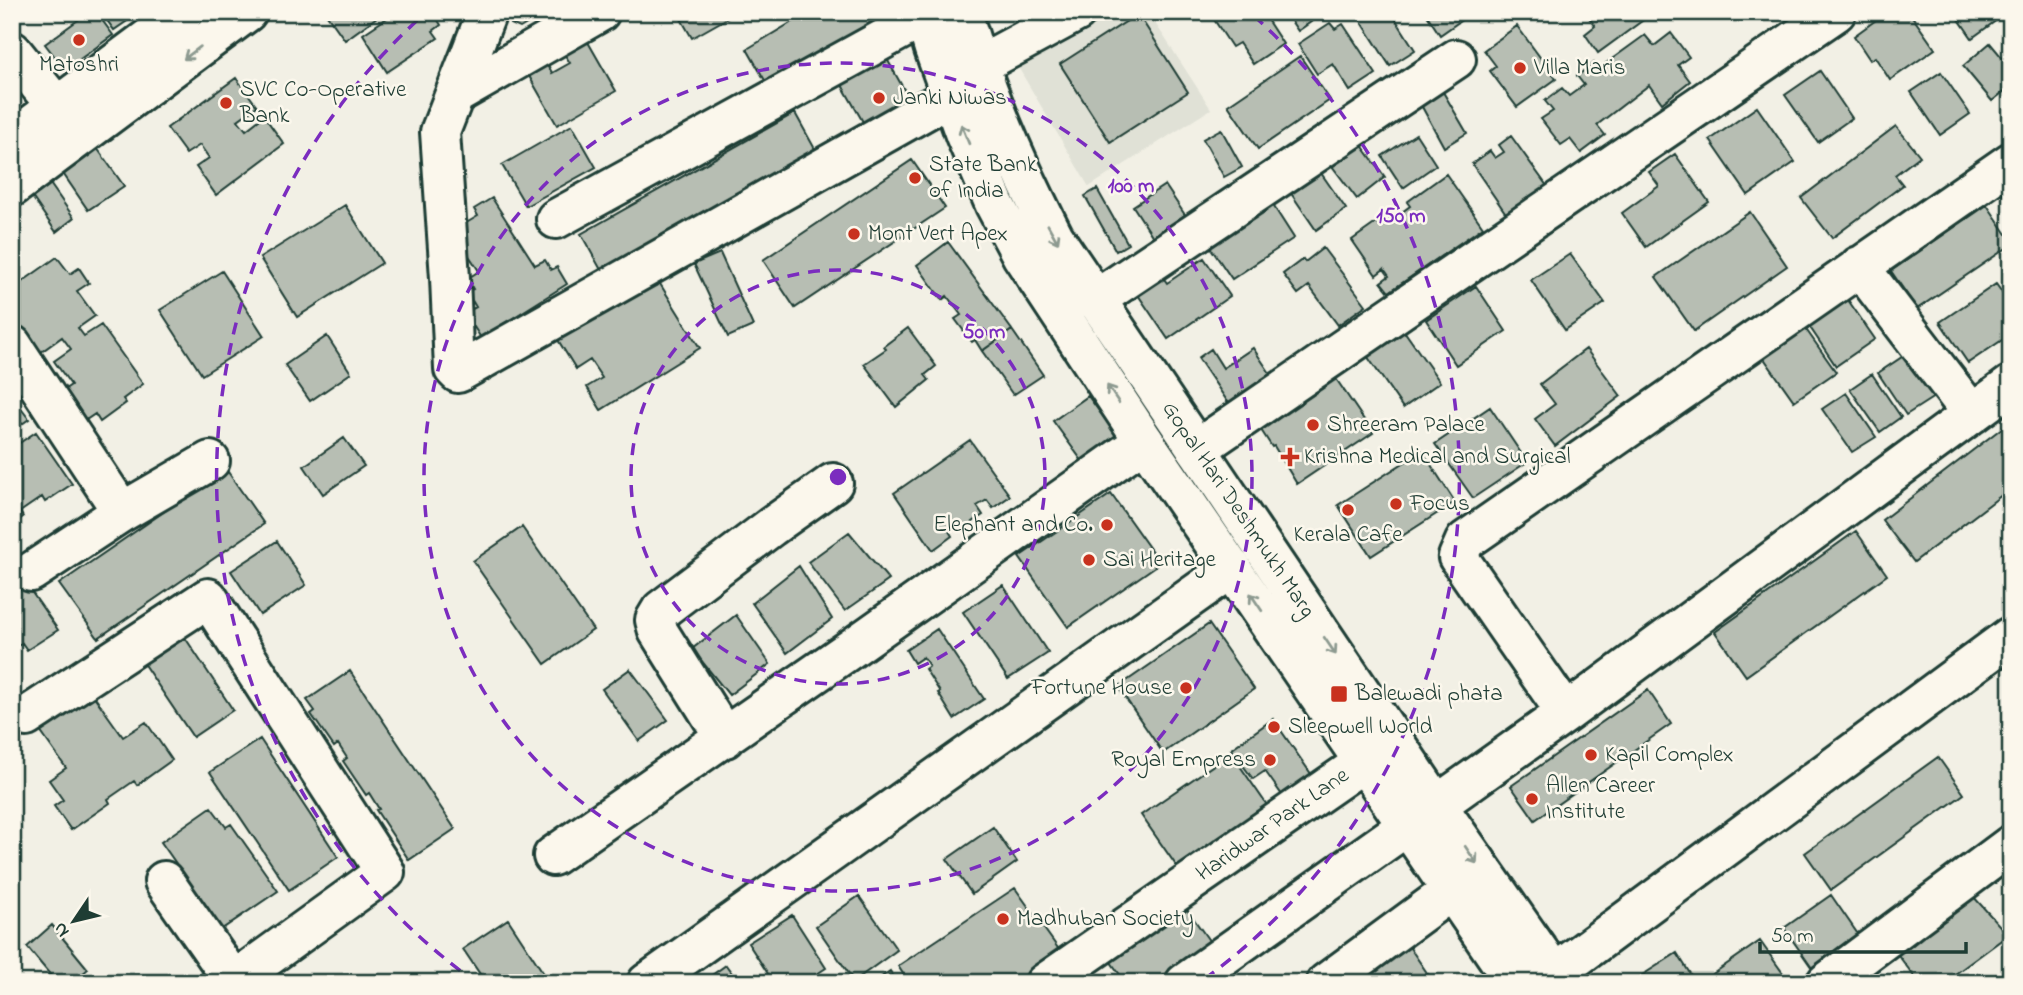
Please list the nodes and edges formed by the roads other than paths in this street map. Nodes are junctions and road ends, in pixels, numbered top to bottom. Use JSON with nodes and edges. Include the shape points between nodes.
{"nodes":[{"id":1,"x":184,"y":12,"type":"edge"},
{"id":2,"x":247,"y":12,"type":"edge"},
{"id":3,"x":487,"y":12,"type":"edge"},
{"id":4,"x":600,"y":12,"type":"edge"},
{"id":5,"x":962,"y":12,"type":"edge"},
{"id":6,"x":1077,"y":12,"type":"edge"},
{"id":7,"x":1836,"y":12,"type":"edge"},
{"id":8,"x":924,"y":15,"type":"edge"},
{"id":9,"x":12,"y":51,"type":"edge"},
{"id":10,"x":1456,"y":59,"type":"dead end"},
{"id":11,"x":979,"y":65,"type":"junction"},
{"id":12,"x":455,"y":95,"type":"junction"},
{"id":13,"x":951,"y":96,"type":"junction"},
{"id":14,"x":69,"y":122,"type":"junction"},
{"id":15,"x":12,"y":141,"type":"edge"},
{"id":16,"x":2011,"y":162,"type":"edge"},
{"id":17,"x":12,"y":187,"type":"edge"},
{"id":18,"x":556,"y":219,"type":"dead end"},
{"id":19,"x":1859,"y":266,"type":"junction"},
{"id":20,"x":1095,"y":300,"type":"junction"},
{"id":21,"x":12,"y":345,"type":"edge"},
{"id":22,"x":2011,"y":384,"type":"edge"},
{"id":23,"x":1972,"y":414,"type":"junction"},
{"id":24,"x":1144,"y":441,"type":"junction"},
{"id":25,"x":1197,"y":449,"type":"junction"},
{"id":26,"x":210,"y":461,"type":"dead end"},
{"id":27,"x":833,"y":483,"type":"dead end"},
{"id":28,"x":122,"y":512,"type":"junction"},
{"id":29,"x":1232,"y":568,"type":"junction"},
{"id":30,"x":31,"y":572,"type":"dead end"},
{"id":31,"x":2011,"y":636,"type":"edge"},
{"id":32,"x":1566,"y":713,"type":"junction"},
{"id":33,"x":26,"y":716,"type":"dead end"},
{"id":34,"x":725,"y":738,"type":"junction"},
{"id":35,"x":1364,"y":762,"type":"junction"},
{"id":36,"x":1422,"y":815,"type":"junction"},
{"id":37,"x":2011,"y":845,"type":"edge"},
{"id":38,"x":553,"y":856,"type":"dead end"},
{"id":39,"x":163,"y":881,"type":"dead end"},
{"id":40,"x":1451,"y":891,"type":"junction"},
{"id":41,"x":1557,"y":979,"type":"edge"},
{"id":42,"x":238,"y":983,"type":"edge"},
{"id":43,"x":647,"y":983,"type":"edge"},
{"id":44,"x":1045,"y":983,"type":"edge"},
{"id":45,"x":1185,"y":983,"type":"edge"},
{"id":46,"x":1326,"y":983,"type":"edge"},
{"id":47,"x":1515,"y":983,"type":"edge"},
{"id":48,"x":1825,"y":983,"type":"edge"}],
"edges":[{"from":1,"to":14,"type":"street"},
{"from":2,"to":14,"type":"street","one_way":true},
{"from":3,"to":12,"type":"street"},
{"from":4,"to":12,"type":"street"},
{"from":5,"to":11,"type":"street","name":"Gopal Hari Deshmukh Marg"},
{"from":6,"to":11,"type":"street"},
{"from":7,"to":25,"type":"street"},
{"from":8,"to":13,"type":"street","name":"Gopal Hari Deshmukh Marg"},
{"from":8,"to":18,"type":"street"},
{"from":9,"to":14,"type":"street"},
{"from":10,"to":20,"type":"street"},
{"from":11,"to":20,"type":"street","name":"Gopal Hari Deshmukh Marg","one_way":true,"via":[[1029,189]]},
{"from":12,"to":13,"type":"street","via":[[428,138],[450,278],[454,369],[458,373]]},
{"from":24,"to":13,"type":"street","name":"Gopal Hari Deshmukh Marg","one_way":true,"via":[[1022,256],[995,205]]},
{"from":14,"to":15,"type":"street"},
{"from":14,"to":17,"type":"street"},
{"from":16,"to":19,"type":"street"},
{"from":19,"to":23,"type":"street"},
{"from":19,"to":32,"type":"street","via":[[1465,541],[1458,558]]},
{"from":20,"to":25,"type":"street","name":"Gopal Hari Deshmukh Marg"},
{"from":21,"to":28,"type":"street"},
{"from":22,"to":23,"type":"street"},
{"from":23,"to":32,"type":"street"},
{"from":24,"to":29,"type":"street","name":"Gopal Hari Deshmukh Marg"},
{"from":24,"to":34,"type":"street"},
{"from":25,"to":36,"type":"street","name":"Gopal Hari Deshmukh Marg","one_way":true},
{"from":26,"to":28,"type":"street"},
{"from":27,"to":34,"type":"street","via":[[662,610],[655,620]]},
{"from":28,"to":30,"type":"street"},
{"from":35,"to":29,"type":"street","name":"Gopal Hari Deshmukh Marg","one_way":true},
{"from":29,"to":43,"type":"street"},
{"from":31,"to":41,"type":"street"},
{"from":32,"to":36,"type":"street"},
{"from":33,"to":42,"type":"street","via":[[208,598],[385,872],[245,973]]},
{"from":34,"to":38,"type":"street"},
{"from":35,"to":36,"type":"street","name":"Gopal Hari Deshmukh Marg"},
{"from":35,"to":44,"type":"street","name":"Haridwar Park Lane"},
{"from":36,"to":40,"type":"street","name":"Gopal Hari Deshmukh Marg"},
{"from":36,"to":41,"type":"street","name":"Gopal Hari Deshmukh Marg","one_way":true},
{"from":36,"to":45,"type":"street"},
{"from":37,"to":48,"type":"street"},
{"from":39,"to":42,"type":"street"},
{"from":40,"to":46,"type":"street"},
{"from":40,"to":47,"type":"street","name":"Gopal Hari Deshmukh Marg"}]}
